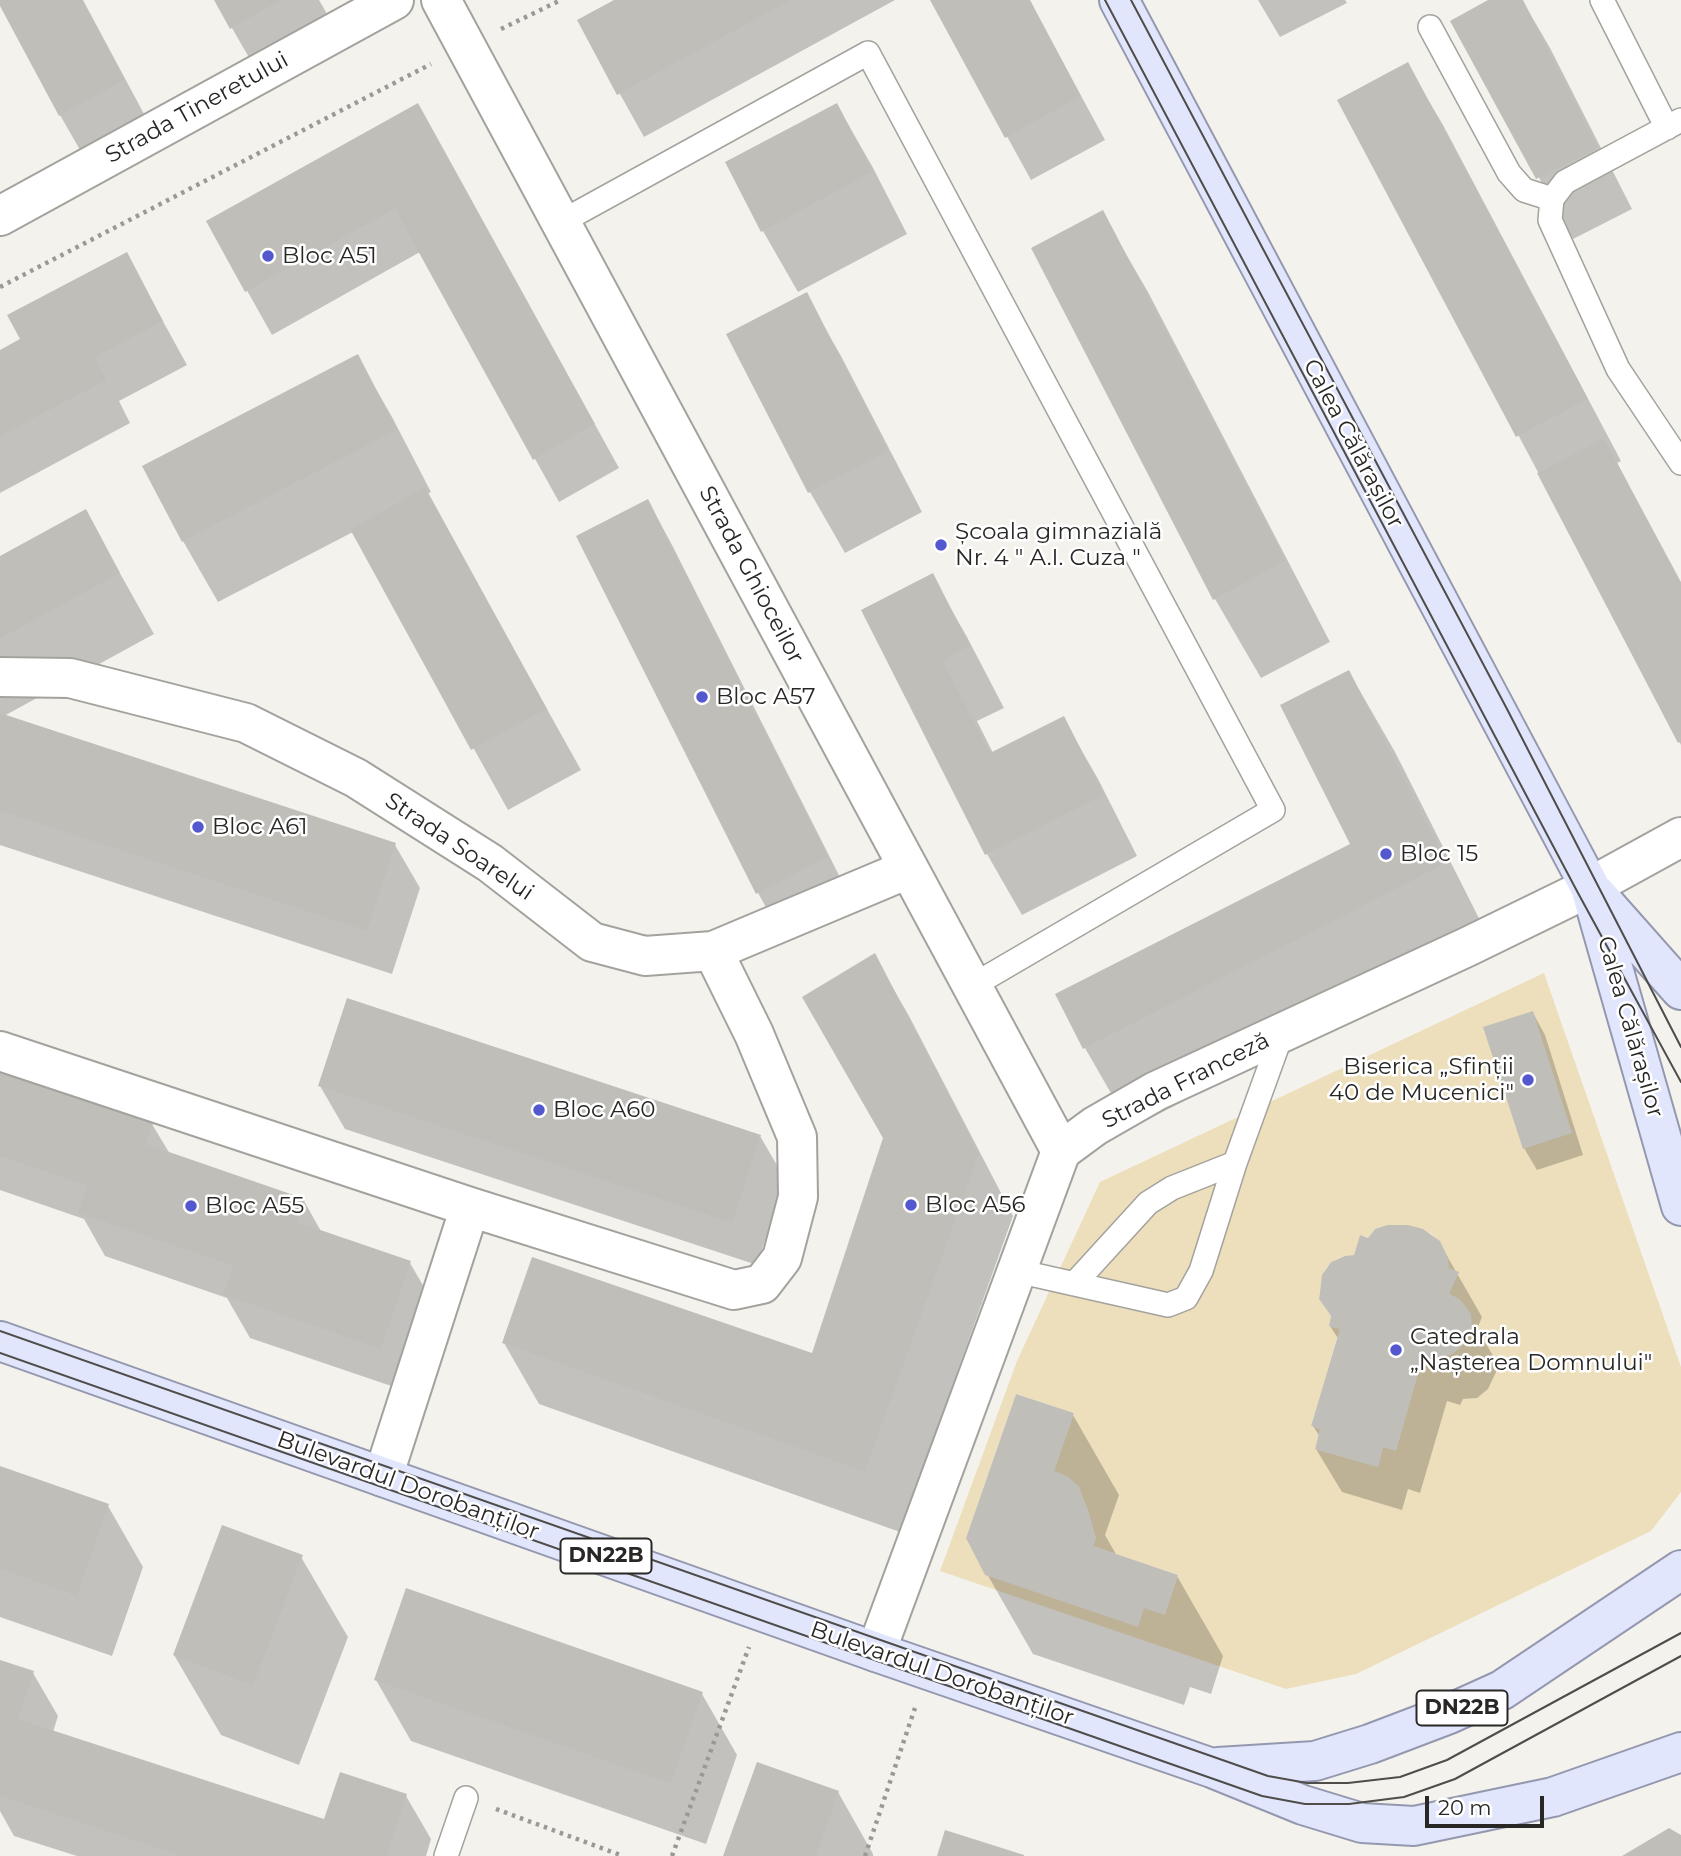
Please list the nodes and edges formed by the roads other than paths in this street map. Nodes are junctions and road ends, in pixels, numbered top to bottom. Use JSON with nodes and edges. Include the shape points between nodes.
{"nodes":[{"id":1,"x":394,"y":0,"type":"edge"},
{"id":2,"x":441,"y":0,"type":"edge"},
{"id":3,"x":1119,"y":0,"type":"edge"},
{"id":4,"x":1602,"y":0,"type":"edge"},
{"id":5,"x":1430,"y":27,"type":"dead end"},
{"id":6,"x":1674,"y":124,"type":"edge"},
{"id":7,"x":1552,"y":199,"type":"junction"},
{"id":8,"x":0,"y":216,"type":"edge"},
{"id":9,"x":561,"y":222,"type":"junction"},
{"id":10,"x":1681,"y":463,"type":"edge"},
{"id":11,"x":0,"y":677,"type":"edge"},
{"id":12,"x":1681,"y":837,"type":"edge"},
{"id":13,"x":908,"y":869,"type":"junction"},
{"id":14,"x":1590,"y":887,"type":"junction"},
{"id":15,"x":713,"y":951,"type":"junction"},
{"id":16,"x":972,"y":986,"type":"junction"},
{"id":17,"x":1681,"y":990,"type":"edge"},
{"id":18,"x":1282,"y":1033,"type":"junction"},
{"id":19,"x":0,"y":1051,"type":"edge"},
{"id":20,"x":1060,"y":1151,"type":"junction"},
{"id":21,"x":1236,"y":1163,"type":"junction"},
{"id":22,"x":1681,"y":1206,"type":"edge"},
{"id":23,"x":470,"y":1207,"type":"junction"},
{"id":24,"x":1017,"y":1271,"type":"junction"},
{"id":25,"x":1074,"y":1284,"type":"junction"},
{"id":26,"x":0,"y":1341,"type":"edge"},
{"id":27,"x":383,"y":1477,"type":"junction"},
{"id":28,"x":1681,"y":1570,"type":"edge"},
{"id":29,"x":876,"y":1652,"type":"junction"},
{"id":30,"x":1681,"y":1752,"type":"edge"},
{"id":31,"x":1212,"y":1768,"type":"junction"},
{"id":32,"x":466,"y":1797,"type":"road end"},
{"id":33,"x":446,"y":1856,"type":"edge"}],
"edges":[{"from":1,"to":8,"type":"street","name":"Strada Tineretului"},
{"from":2,"to":9,"type":"street","name":"Strada Ghioceilor"},
{"from":3,"to":14,"type":"main road","name":"Calea Călărașilor"},
{"from":4,"to":6,"type":"lane"},
{"from":5,"to":7,"type":"lane","via":[[1509,173],[1524,190]]},
{"from":6,"to":7,"type":"lane","via":[[1565,182]]},
{"from":7,"to":10,"type":"lane","via":[[1550,220],[1618,369]]},
{"from":9,"to":13,"type":"street","name":"Strada Ghioceilor"},
{"from":9,"to":16,"type":"lane","via":[[869,53],[1273,810]]},
{"from":11,"to":15,"type":"street","name":"Strada Soarelui","via":[[70,678],[246,723],[356,778],[490,863],[592,942],[645,956]]},
{"from":12,"to":14,"type":"street","name":"Strada Franceză"},
{"from":13,"to":15,"type":"street","name":"Strada Soarelui"},
{"from":13,"to":16,"type":"street","name":"Strada Ghioceilor"},
{"from":14,"to":17,"type":"main road","name":"Calea Călărașilor"},
{"from":14,"to":18,"type":"street","name":"Strada Franceză"},
{"from":14,"to":22,"type":"main road","name":"Calea Călărașilor"},
{"from":15,"to":23,"type":"street","via":[[797,1137],[799,1197],[782,1258],[762,1284],[734,1290]]},
{"from":16,"to":20,"type":"street","name":"Strada Ghioceilor"},
{"from":18,"to":20,"type":"street","name":"Strada Franceză","via":[[1156,1091]]},
{"from":18,"to":21,"type":"lane"},
{"from":19,"to":23,"type":"street"},
{"from":20,"to":24,"type":"street"},
{"from":21,"to":25,"type":"lane","via":[[1172,1188],[1148,1203]]},
{"from":21,"to":25,"type":"lane","via":[[1201,1271],[1186,1298],[1168,1305]]},
{"from":23,"to":27,"type":"street"},
{"from":24,"to":25,"type":"lane"},
{"from":24,"to":29,"type":"street"},
{"from":26,"to":27,"type":"main road","name":"Bulevardul Dorobanților","number":"DN22B"},
{"from":27,"to":29,"type":"main road","name":"Bulevardul Dorobanților","number":"DN22B"},
{"from":28,"to":31,"type":"main road","name":"Bulevardul Dorobanților","number":"DN22B","via":[[1502,1690],[1449,1714],[1315,1760]]},
{"from":29,"to":31,"type":"main road","name":"Bulevardul Dorobanților","number":"DN22B"},
{"from":30,"to":31,"type":"main road","name":"Bulevardul Dorobanților","number":"DN22B","via":[[1553,1797],[1414,1826],[1362,1823],[1294,1802]]},
{"from":32,"to":33,"type":"lane"}]}
